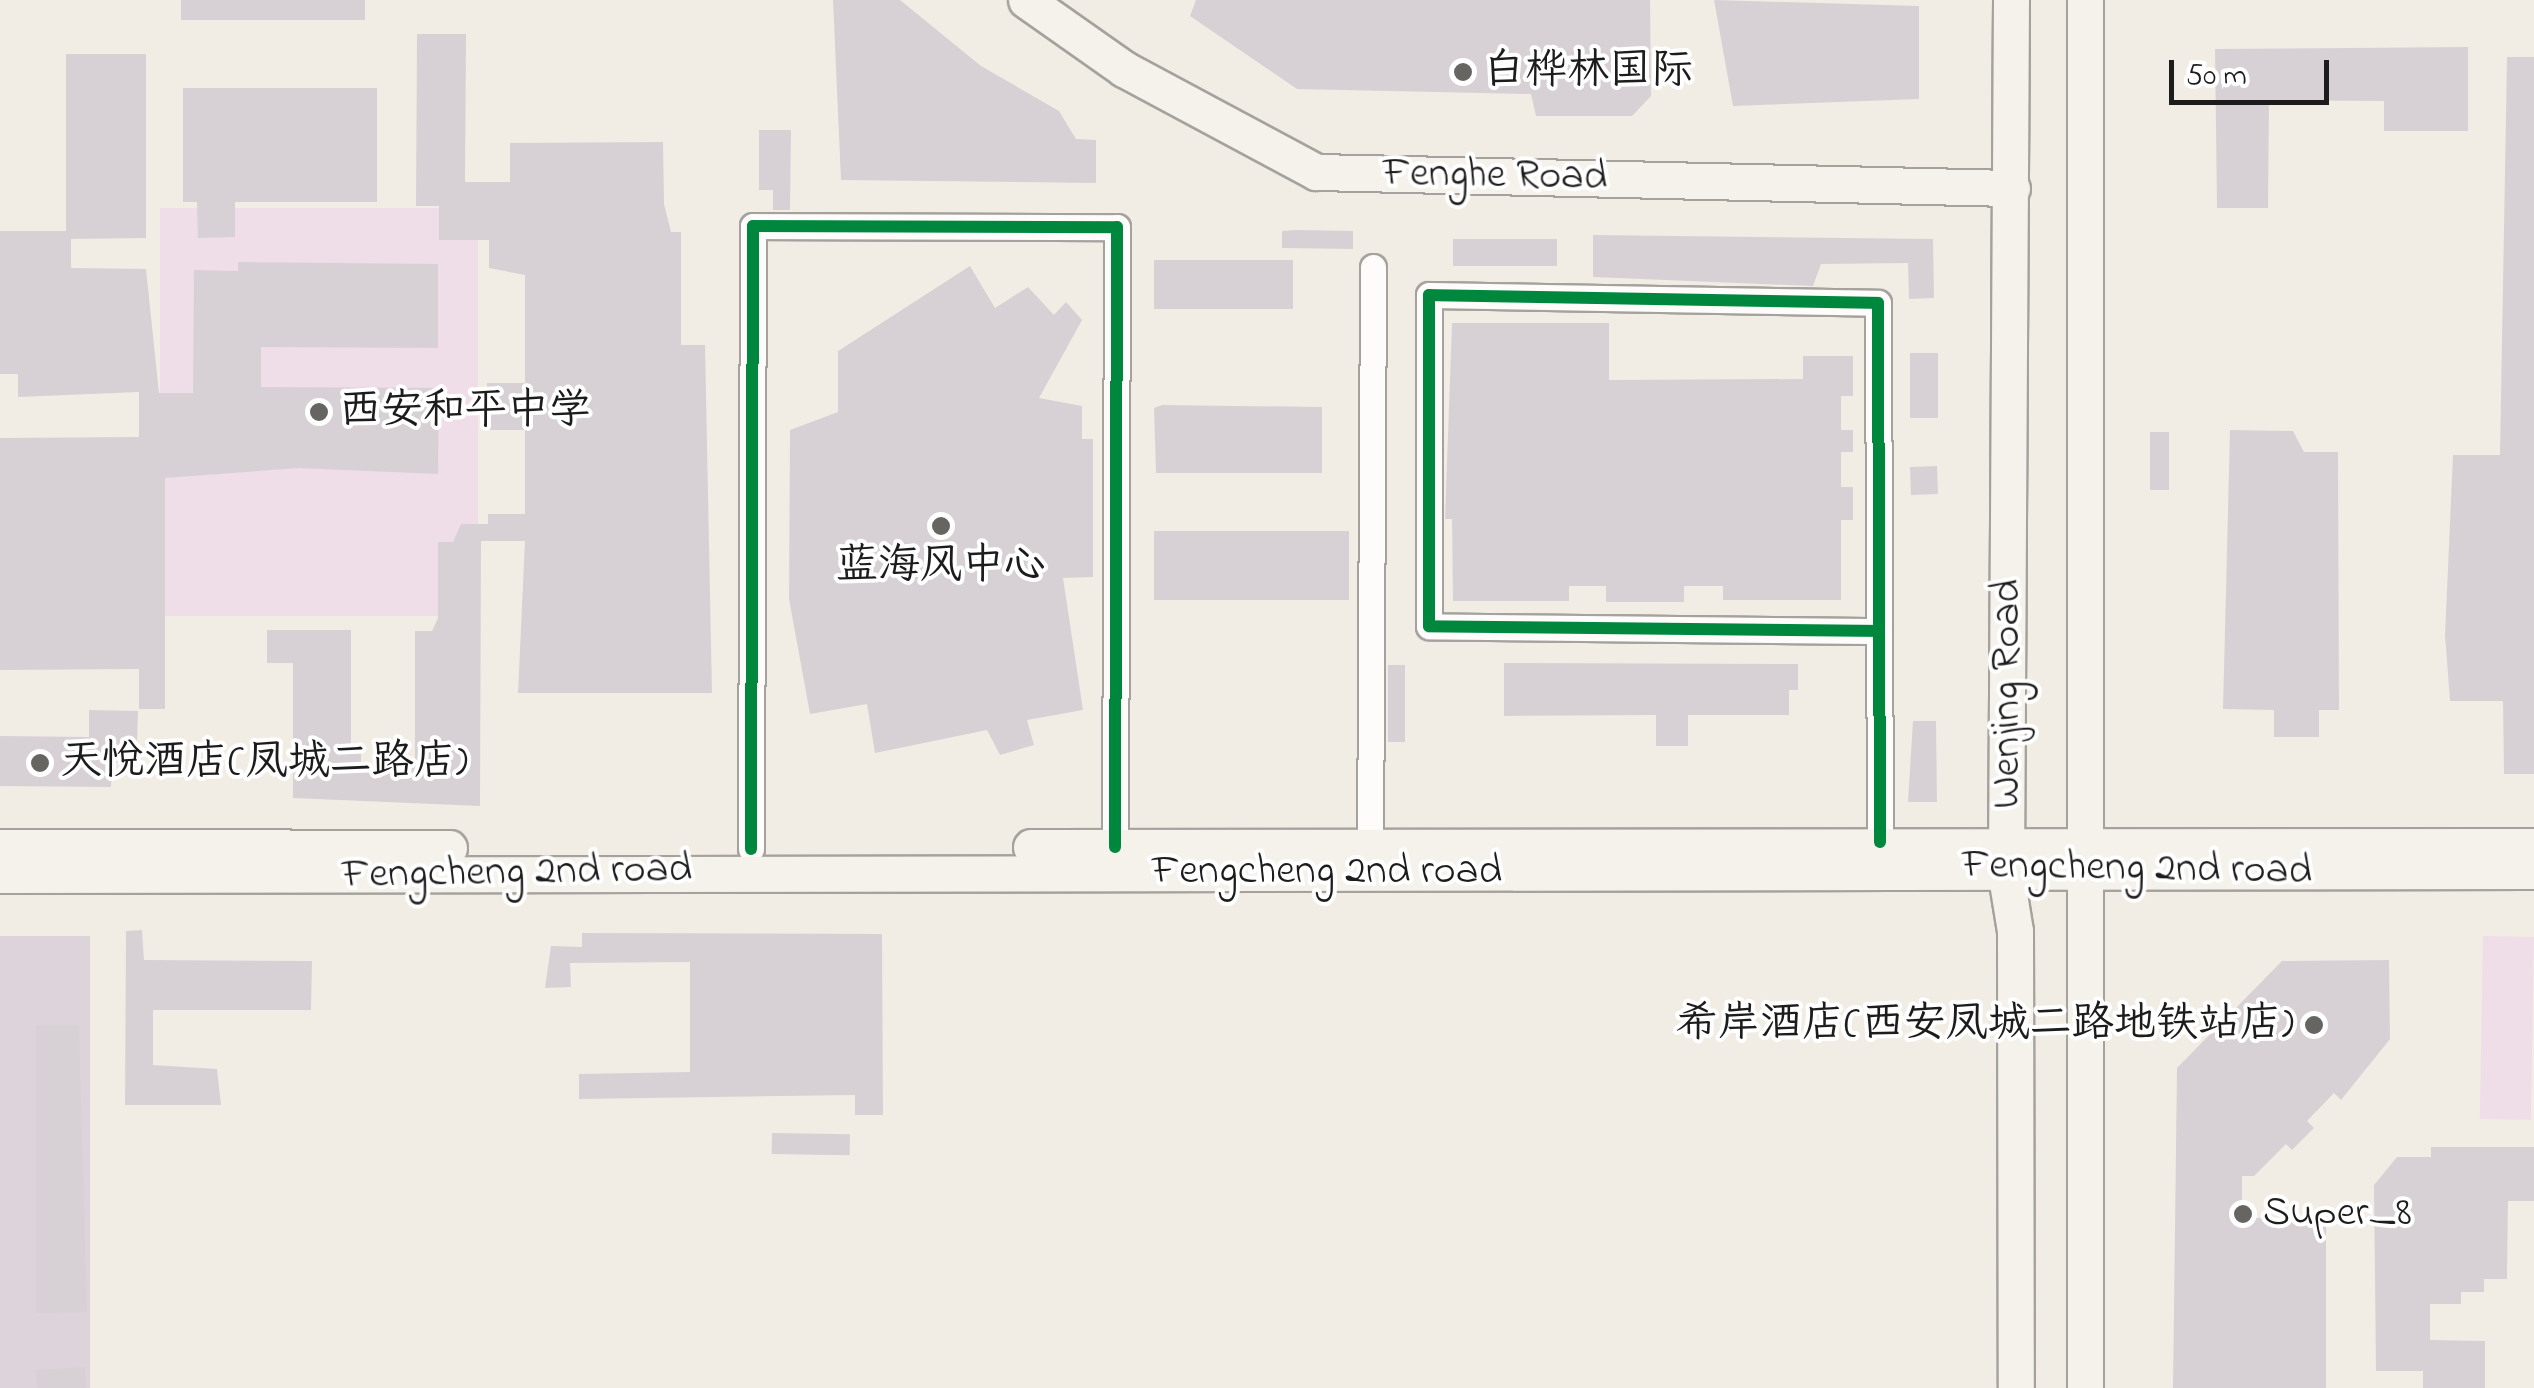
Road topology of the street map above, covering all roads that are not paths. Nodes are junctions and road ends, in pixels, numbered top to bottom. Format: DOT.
graph roads {
  1 [pos="1026,0"];
  2 [pos="2011,0"];
  3 [pos="2085,0"];
  4 [pos="2012,188"];
  5 [pos="1373,267"];
  6 [pos="1879,631"];
  7 [pos="1880,842"];
  8 [pos="2534,846"];
  9 [pos="0,847"];
  10 [pos="1115,847"];
  11 [pos="752,849"];
  12 [pos="2007,858"];
  13 [pos="2082,858"];
  14 [pos="1370,859"];
  15 [pos="2534,871"];
  16 [pos="0,875"];
  17 [pos="2016,1388"];
  18 [pos="2085,1388"];
  1 -- 4 [label="main road, Fenghe Road"];
  2 -- 4 [label="main road, Wenjing Road"];
  3 -- 13 [label="main road, Wenjing Road"];
  4 -- 12 [label="main road, Wenjing Road"];
  5 -- 14 [label="street"];
  6 -- 6 [label="street"];
  6 -- 7 [label="street"];
  7 -- 12 [label="main road, Fengcheng 2nd road"];
  7 -- 14 [label="main road, Fengcheng 2nd road"];
  8 -- 13 [label="main road, Fengcheng 2nd road"];
  9 -- 11 [label="main road, Fengcheng 2nd road"];
  10 -- 11 [label="main road, Fengcheng 2nd road"];
  10 -- 11 [label="street"];
  10 -- 14 [label="main road, Fengcheng 2nd road"];
  12 -- 13 [label="main road, Fengcheng 2nd road"];
  12 -- 14 [label="main road, Fengcheng 2nd road"];
  12 -- 17 [label="main road, Wenjing Road"];
  13 -- 15 [label="main road, Fengcheng 2nd road"];
  13 -- 18 [label="main road, Wenjing Road"];
  14 -- 16 [label="main road, Fengcheng 2nd road"];
}
